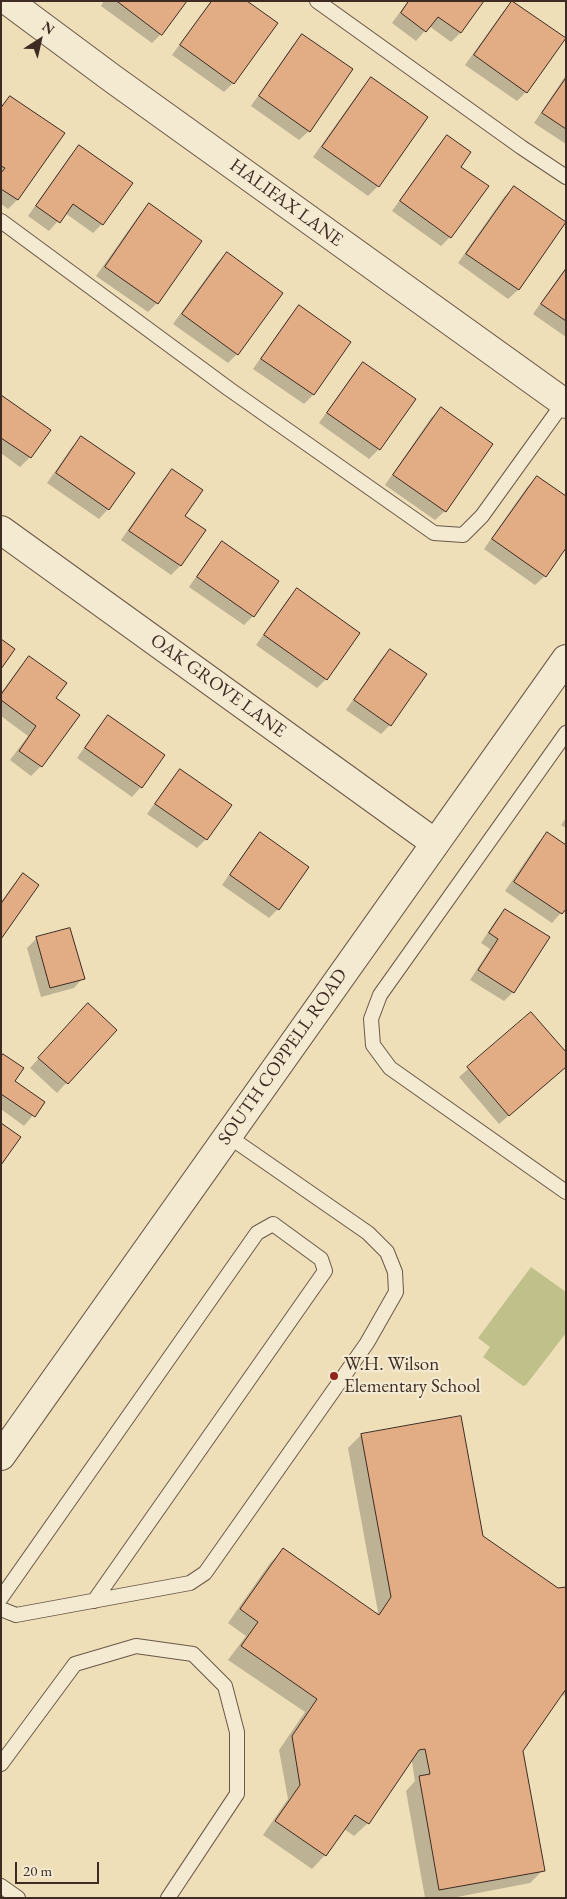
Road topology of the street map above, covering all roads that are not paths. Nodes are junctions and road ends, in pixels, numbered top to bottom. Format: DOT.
graph roads {
  1 [pos="8,1"];
  2 [pos="318,1"];
  3 [pos="566,177"];
  4 [pos="1,221"];
  5 [pos="565,403"];
  6 [pos="1,530"];
  7 [pos="566,659"];
  8 [pos="566,733"];
  9 [pos="435,842"];
  10 [pos="228,1136"];
  11 [pos="566,1192"];
  12 [pos="1,1456"];
  13 [pos="1,1598"];
  14 [pos="94,1601"];
  15 [pos="1,1610"];
  16 [pos="1,1764"];
  17 [pos="1,1886"];
  18 [pos="18,1898"];
  19 [pos="168,1898"];
  1 -- 5 [label="street, HALIFAX LANE"];
  2 -- 3 [label="lane"];
  4 -- 5 [label="lane"];
  6 -- 9 [label="street, OAK GROVE LANE"];
  7 -- 9 [label="street, SOUTH COPPELL ROAD"];
  8 -- 11 [label="lane"];
  9 -- 10 [label="street, SOUTH COPPELL ROAD"];
  10 -- 12 [label="street, SOUTH COPPELL ROAD"];
  10 -- 14 [label="lane"];
  13 -- 14 [label="lane"];
  14 -- 15 [label="lane"];
  16 -- 19 [label="lane"];
  17 -- 18 [label="lane"];
}
